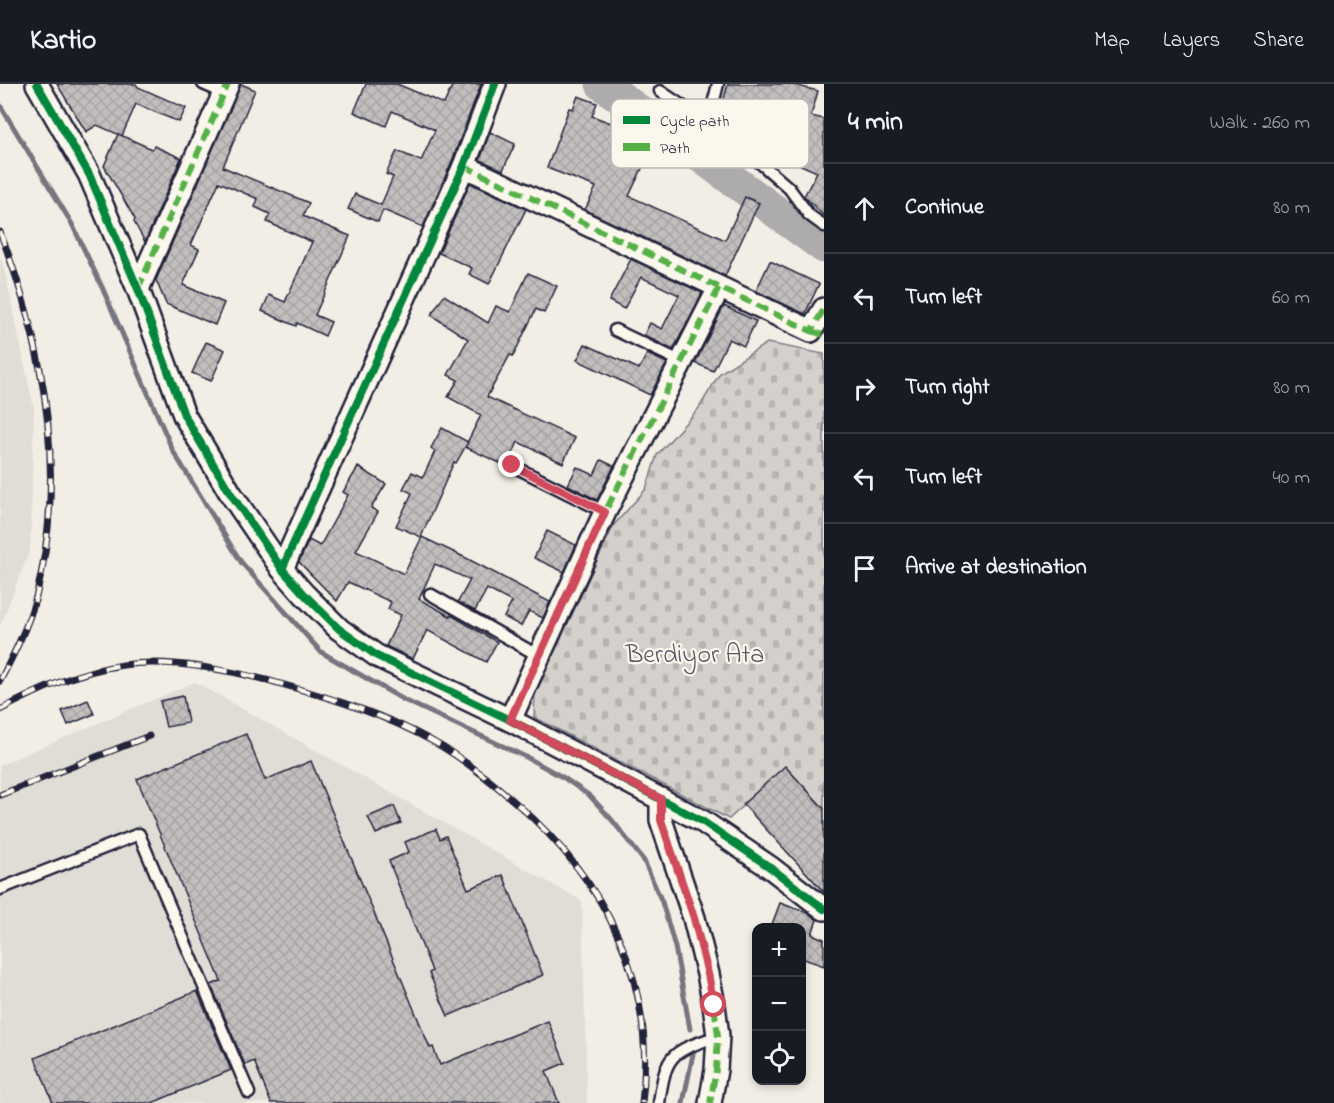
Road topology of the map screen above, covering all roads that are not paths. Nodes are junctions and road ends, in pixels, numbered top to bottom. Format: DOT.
graph roads {
  1 [pos="37,84"];
  2 [pos="203,84"];
  3 [pos="495,84"];
  4 [pos="718,84"];
  5 [pos="226,88"];
  6 [pos="660,91"];
  7 [pos="672,99"];
  8 [pos="714,99"];
  9 [pos="464,166"];
  10 [pos="766,168"];
  11 [pos="824,226"];
  12 [pos="719,288"];
  13 [pos="138,289"];
  14 [pos="824,309"];
  15 [pos="615,330"];
  16 [pos="817,333"];
  17 [pos="682,362"];
  18 [pos="512,465"];
  19 [pos="605,512"];
  20 [pos="282,569"];
  21 [pos="430,594"];
  22 [pos="539,656"];
  23 [pos="510,720"];
  24 [pos="661,799"];
  25 [pos="0,889"];
  26 [pos="824,909"];
  27 [pos="718,1036"];
  28 [pos="249,1093"];
  29 [pos="659,1103"];
  30 [pos="710,1103"];
  1 -- 13 [label="street"];
  2 -- 5 [label="lane"];
  3 -- 9 [label="street"];
  4 -- 8 [label="lane"];
  5 -- 13 [label="street"];
  6 -- 7 [label="lane"];
  9 -- 12 [label="street"];
  9 -- 20 [label="street"];
  10 -- 11 [label="lane"];
  12 -- 16 [label="street"];
  12 -- 17 [label="street"];
  13 -- 20 [label="street"];
  14 -- 16 [label="street"];
  15 -- 17 [label="lane"];
  17 -- 19 [label="street"];
  18 -- 19 [label="lane"];
  19 -- 22 [label="street"];
  20 -- 23 [label="street"];
  21 -- 22 [label="lane"];
  22 -- 23 [label="street"];
  23 -- 24 [label="street"];
  24 -- 26 [label="street"];
  24 -- 27 [label="street"];
  25 -- 28 [label="lane"];
  27 -- 29 [label="lane"];
  27 -- 30 [label="street"];
}
